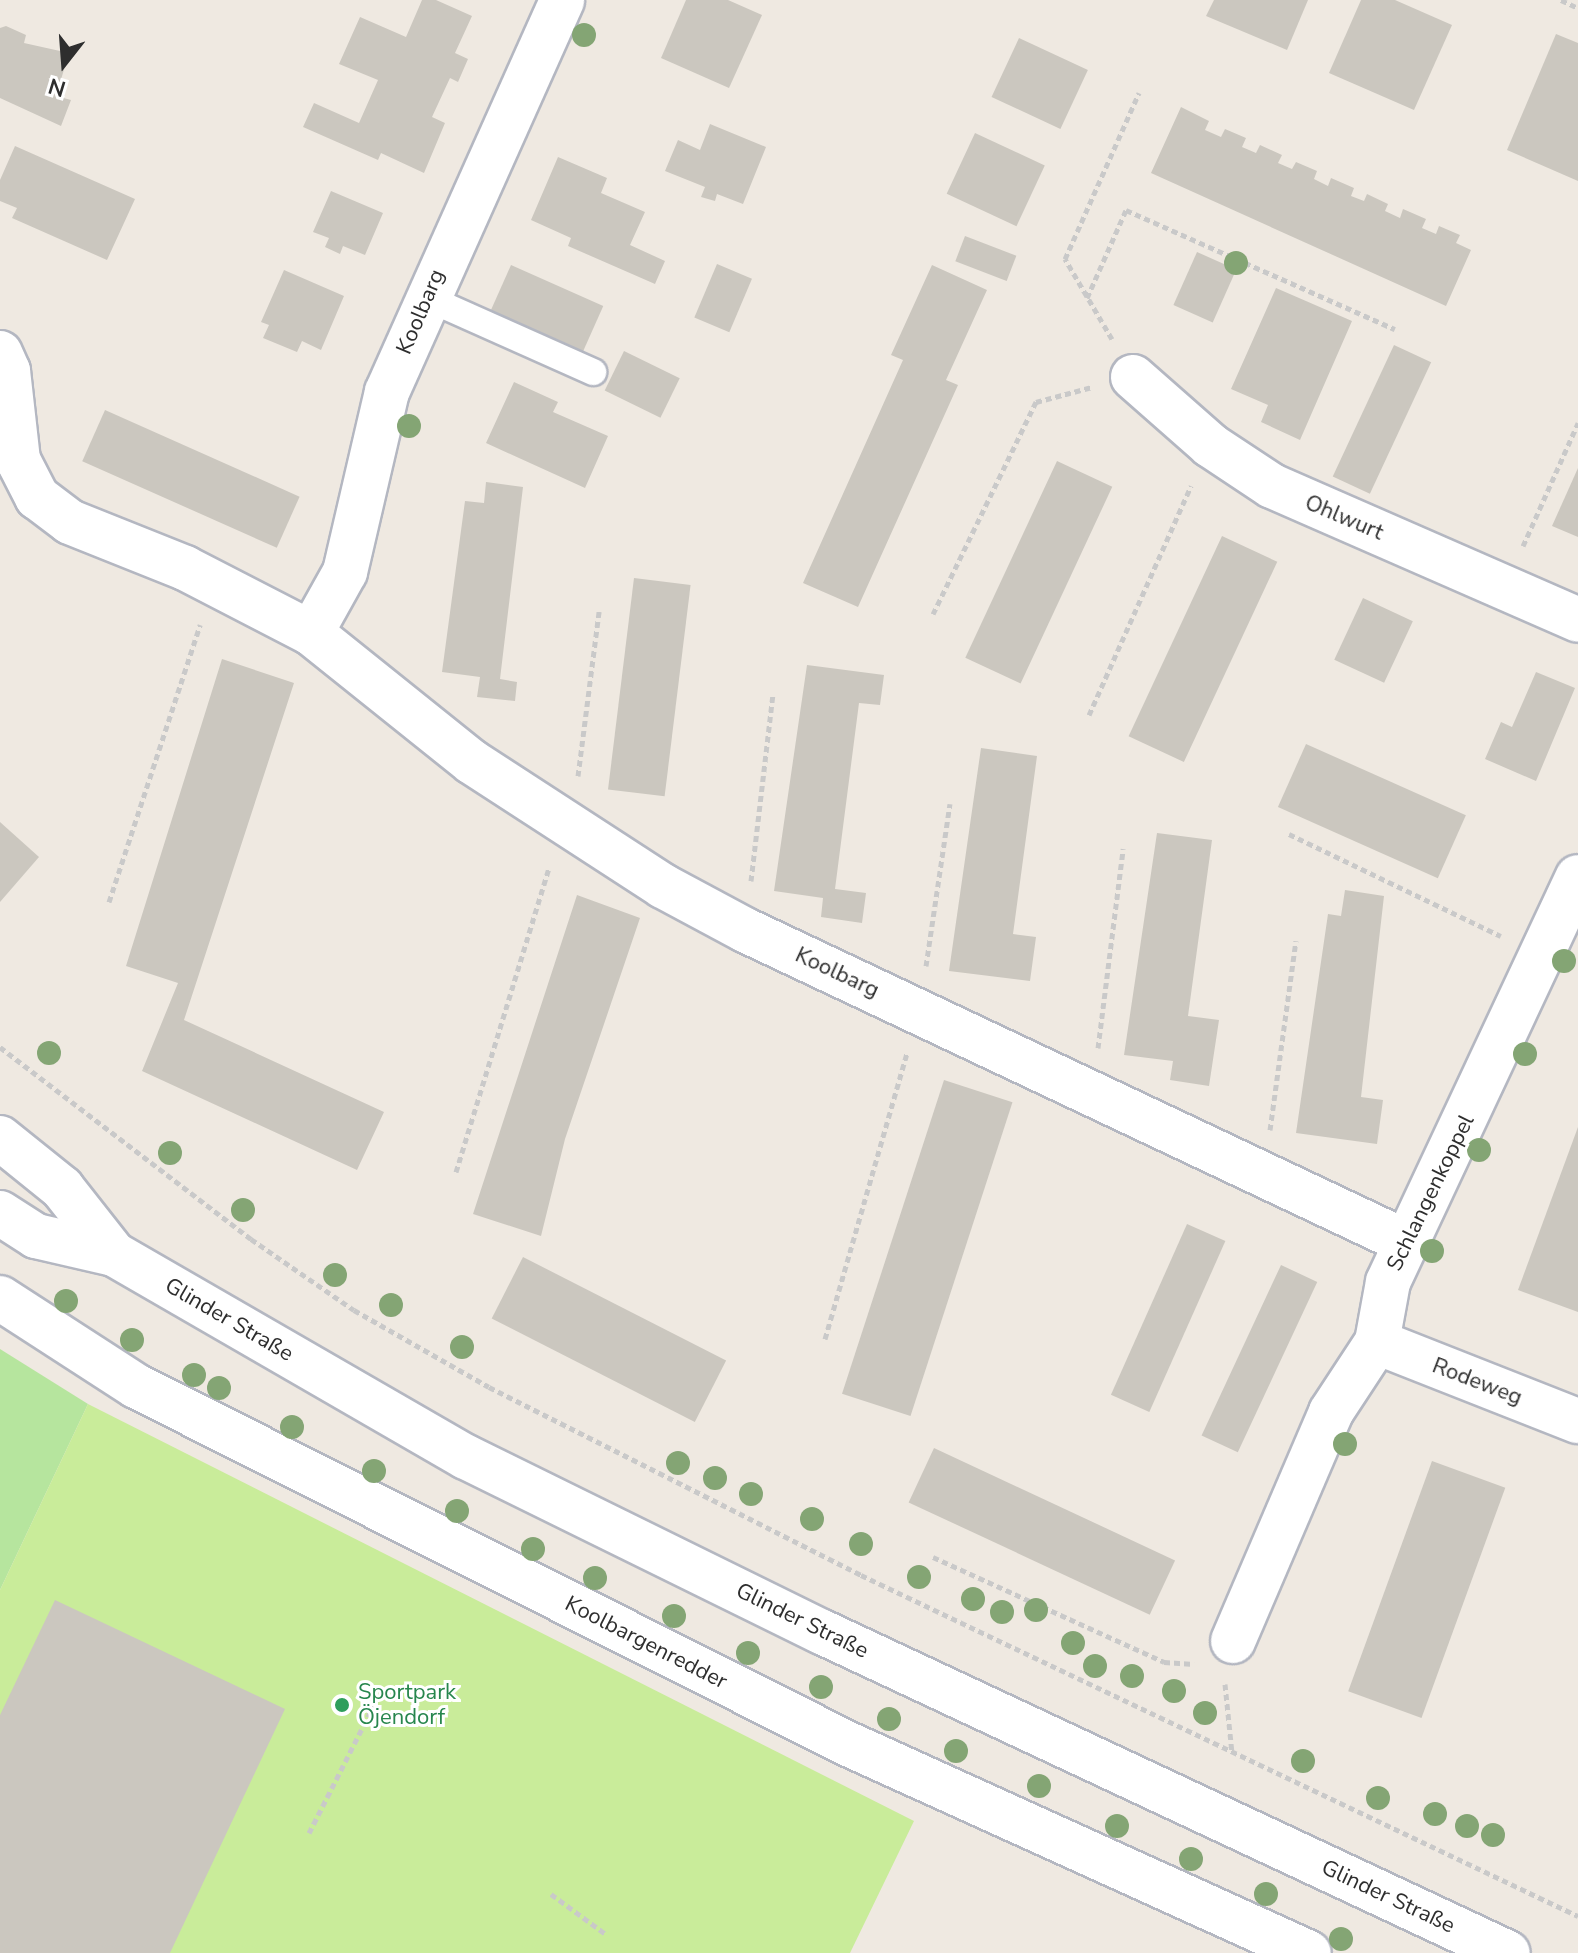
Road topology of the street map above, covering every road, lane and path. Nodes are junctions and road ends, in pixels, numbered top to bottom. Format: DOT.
graph roads {
  1 [pos="562,0"];
  2 [pos="1561,0"];
  3 [pos="1578,8"];
  4 [pos="1139,93"];
  5 [pos="427,298"];
  6 [pos="1087,298"];
  7 [pos="1395,329"];
  8 [pos="0,353"];
  9 [pos="593,372"];
  10 [pos="1133,377"];
  11 [pos="1578,423"];
  12 [pos="1210,445"];
  13 [pos="214,583"];
  14 [pos="1504,587"];
  15 [pos="599,611"];
  16 [pos="933,614"];
  17 [pos="1578,620"];
  18 [pos="311,633"];
  19 [pos="773,694"];
  20 [pos="1089,715"];
  21 [pos="950,804"];
  22 [pos="567,825"];
  23 [pos="1289,834"];
  24 [pos="1123,849"];
  25 [pos="1577,882"];
  26 [pos="109,902"];
  27 [pos="745,930"];
  28 [pos="1296,941"];
  29 [pos="1542,955"];
  30 [pos="919,1011"];
  31 [pos="0,1047"];
  32 [pos="1092,1093"];
  33 [pos="0,1138"];
  34 [pos="1264,1171"];
  35 [pos="456,1172"];
  36 [pos="0,1213"];
  37 [pos="1406,1242"];
  38 [pos="114,1254"];
  39 [pos="0,1298"];
  40 [pos="825,1339"];
  41 [pos="1377,1342"];
  42 [pos="1578,1421"];
  43 [pos="933,1557"];
  44 [pos="1222,1662"];
  45 [pos="380,1693"];
  46 [pos="1232,1753"];
  47 [pos="309,1833"];
  48 [pos="551,1894"];
  49 [pos="1578,1916"];
  50 [pos="607,1935"];
  51 [pos="1309,1953"];
  52 [pos="1508,1953"];
  1 -- 5 [label="street, Koolbarg"];
  2 -- 3 [label="path"];
  4 -- 6 [label="path"];
  5 -- 9 [label="lane"];
  5 -- 18 [label="street, Koolbarg"];
  6 -- 7 [label="path"];
  6 -- 10 [label="path"];
  8 -- 13 [label="street, Koolbarg"];
  10 -- 12 [label="street, Ohlwurt"];
  10 -- 16 [label="path"];
  11 -- 14 [label="path"];
  12 -- 14 [label="street, Ohlwurt"];
  12 -- 20 [label="path"];
  13 -- 18 [label="street, Koolbarg"];
  13 -- 26 [label="path"];
  14 -- 17 [label="street, Ohlwurt"];
  15 -- 22 [label="path"];
  18 -- 22 [label="street, Koolbarg"];
  19 -- 27 [label="path"];
  21 -- 30 [label="path"];
  22 -- 27 [label="street, Koolbarg"];
  22 -- 35 [label="path"];
  23 -- 29 [label="path"];
  24 -- 32 [label="path"];
  25 -- 29 [label="street, Schlangenkoppel"];
  27 -- 30 [label="street, Koolbarg"];
  28 -- 34 [label="path"];
  29 -- 37 [label="street, Schlangenkoppel"];
  30 -- 32 [label="street, Koolbarg"];
  30 -- 40 [label="path"];
  31 -- 46 [label="path"];
  32 -- 34 [label="street, Koolbarg"];
  33 -- 38 [label="street, Glinder Straße"];
  34 -- 37 [label="street, Koolbarg"];
  36 -- 38 [label="street, Glinder Straße"];
  37 -- 41 [label="street, Schlangenkoppel"];
  38 -- 52 [label="street, Glinder Straße"];
  39 -- 51 [label="street, Koolbargenredder"];
  41 -- 42 [label="street, Rodeweg"];
  41 -- 44 [label="street, Schlangenkoppel"];
  43 -- 44 [label="path"];
  44 -- 46 [label="path"];
  45 -- 47 [label="path"];
  46 -- 49 [label="path"];
  48 -- 50 [label="path"];
}
